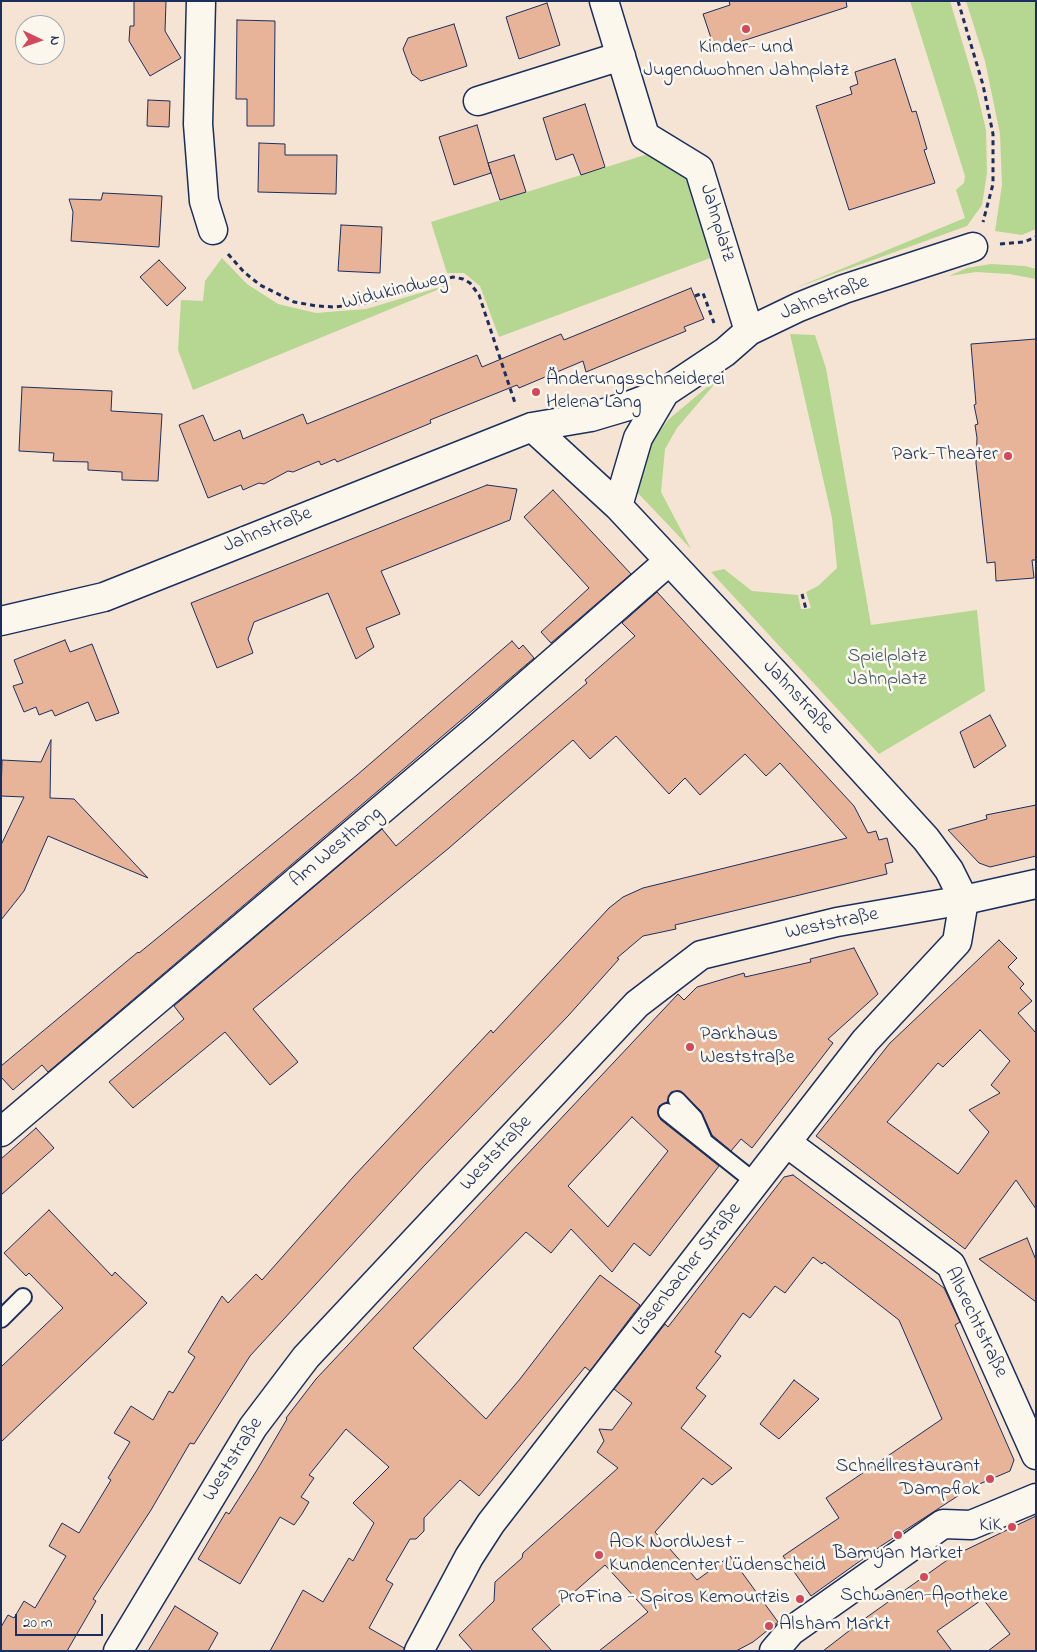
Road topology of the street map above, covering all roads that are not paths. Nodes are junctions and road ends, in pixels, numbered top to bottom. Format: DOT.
graph roads {
  1 [pos="201,1"];
  2 [pos="604,1"];
  3 [pos="620,56"];
  4 [pos="478,101"];
  5 [pos="213,230"];
  6 [pos="973,247"];
  7 [pos="749,331"];
  8 [pos="665,392"];
  9 [pos="528,428"];
  10 [pos="618,506"];
  11 [pos="669,561"];
  12 [pos="1,621"];
  13 [pos="1036,884"];
  14 [pos="964,900"];
  15 [pos="672,1106"];
  16 [pos="1,1132"];
  17 [pos="787,1143"];
  18 [pos="756,1183"];
  19 [pos="23,1298"];
  20 [pos="1,1319"];
  21 [pos="1036,1455"];
  22 [pos="1036,1498"];
  23 [pos="118,1651"];
  24 [pos="420,1651"];
  25 [pos="774,1651"];
  1 -- 5 [label="street"];
  2 -- 3 [label="street, Jahnplatz"];
  3 -- 4 [label="street"];
  3 -- 7 [label="street, Jahnplatz"];
  6 -- 7 [label="street, Jahnstraße"];
  7 -- 8 [label="street, Jahnstraße"];
  8 -- 9 [label="street, Jahnstraße"];
  8 -- 10 [label="street, Jahnstraße"];
  9 -- 10 [label="street, Jahnstraße"];
  9 -- 12 [label="street, Jahnstraße"];
  10 -- 11 [label="street, Jahnstraße"];
  11 -- 14 [label="street, Jahnstraße"];
  11 -- 16 [label="street, Am Westhang"];
  13 -- 14 [label="street, Weststraße"];
  14 -- 17 [label="street, Lösenbacher Straße"];
  14 -- 23 [label="street, Weststraße"];
  15 -- 18 [label="lane"];
  17 -- 18 [label="street, Lösenbacher Straße"];
  17 -- 21 [label="street, Albrechtstraße"];
  18 -- 24 [label="street, Lösenbacher Straße"];
  19 -- 20 [label="lane"];
  22 -- 25 [label="street"];
}
